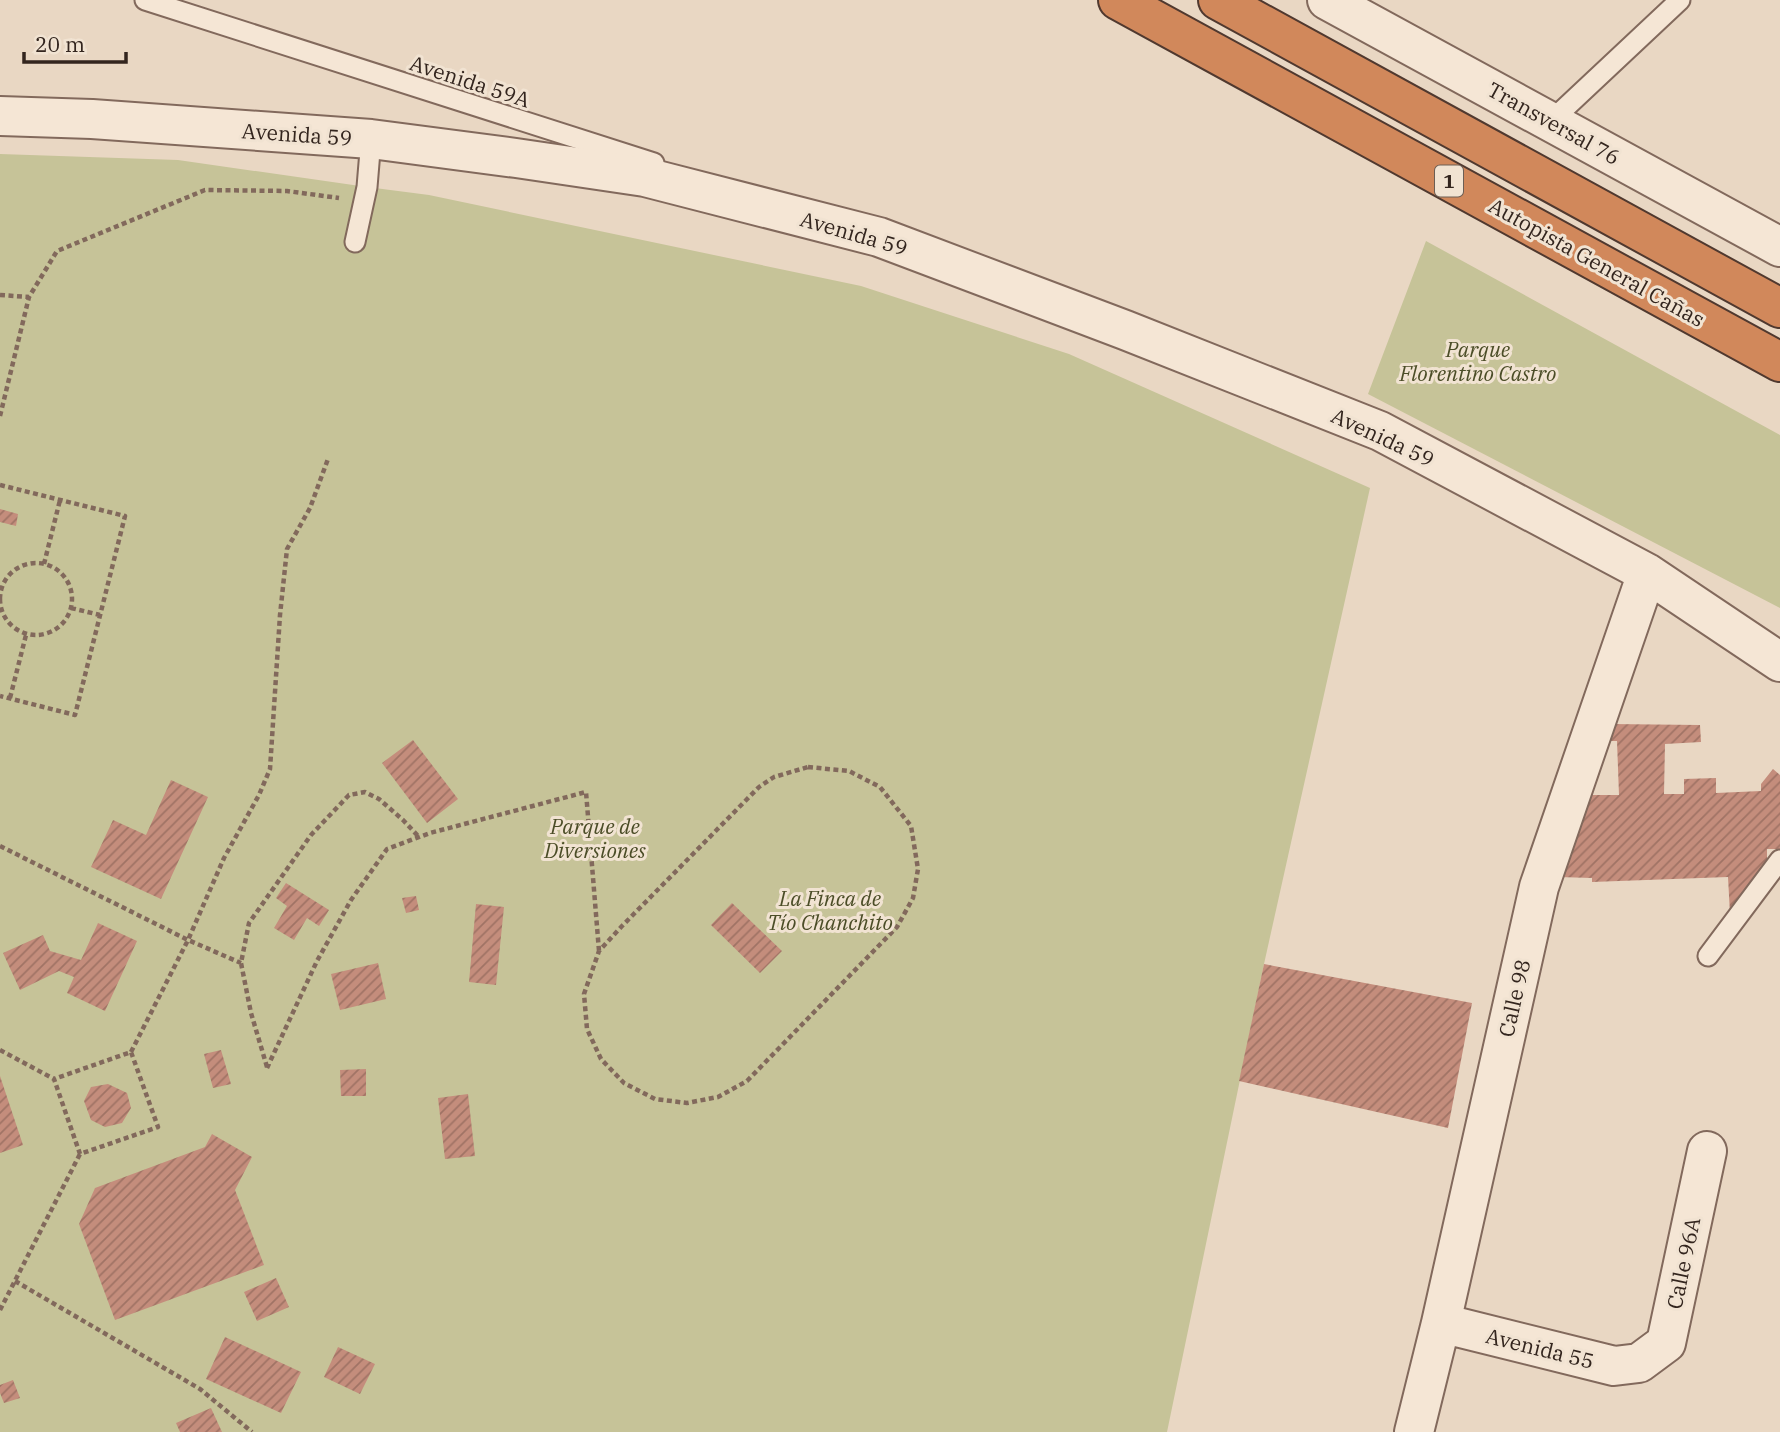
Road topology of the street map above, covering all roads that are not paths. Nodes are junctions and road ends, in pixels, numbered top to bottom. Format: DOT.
graph roads {
  1 [pos="145,0"];
  2 [pos="1118,0"];
  3 [pos="1218,0"];
  4 [pos="1327,0"];
  5 [pos="1680,0"];
  6 [pos="0,116"];
  7 [pos="1550,122"];
  8 [pos="371,139"];
  9 [pos="779,212"];
  10 [pos="355,243"];
  11 [pos="1780,247"];
  12 [pos="1780,308"];
  13 [pos="1780,362"];
  14 [pos="1647,573"];
  15 [pos="1780,662"];
  16 [pos="1780,860"];
  17 [pos="1708,956"];
  18 [pos="1707,1151"];
  19 [pos="1441,1323"];
  20 [pos="1639,1363"];
  21 [pos="1414,1432"];
  1 -- 9 [label="lane, Avenida 59A"];
  2 -- 13 [label="highway, Autopista General Cañas / 1"];
  3 -- 12 [label="highway, 1"];
  4 -- 7 [label="street, Transversal 76"];
  5 -- 7 [label="lane"];
  6 -- 8 [label="street, Avenida 59"];
  7 -- 11 [label="street, Transversal 76"];
  8 -- 9 [label="street, Avenida 59"];
  8 -- 10 [label="lane"];
  9 -- 14 [label="street, Avenida 59"];
  14 -- 15 [label="street, Avenida 59"];
  14 -- 19 [label="street, Calle 98"];
  16 -- 17 [label="lane"];
  18 -- 20 [label="street, Calle 96A"];
  19 -- 20 [label="street, Avenida 55"];
  19 -- 21 [label="street, Calle 98"];
}
